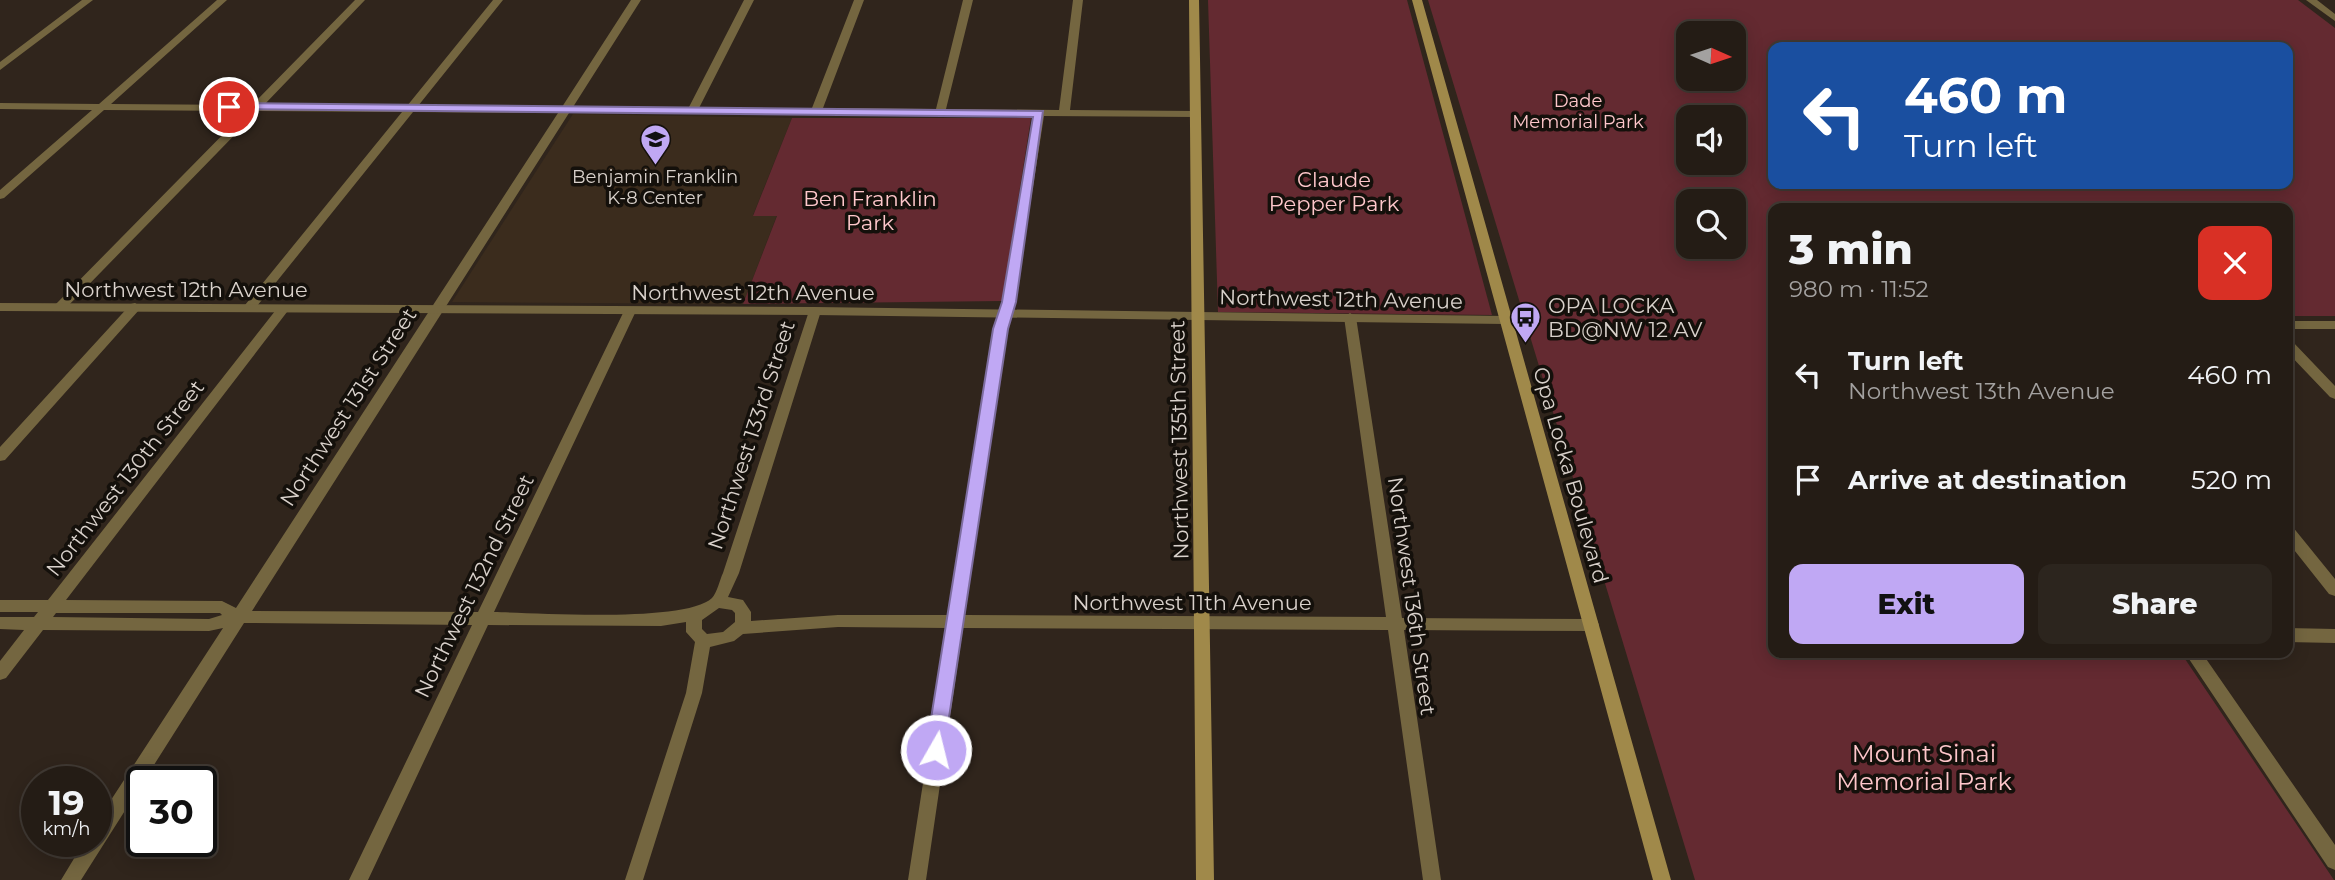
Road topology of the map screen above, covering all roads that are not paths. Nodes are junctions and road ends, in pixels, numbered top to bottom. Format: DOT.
graph roads {
  1 [pos="77,0"];
  2 [pos="88,0"];
  3 [pos="222,0"];
  4 [pos="360,0"];
  5 [pos="498,0"];
  6 [pos="636,0"];
  7 [pos="749,0"];
  8 [pos="859,0"];
  9 [pos="968,0"];
  10 [pos="1078,0"];
  11 [pos="1194,0"];
  12 [pos="1417,0"];
  13 [pos="2311,0"];
  14 [pos="2335,18"];
  15 [pos="0,59"];
  16 [pos="0,67"];
  17 [pos="0,106"];
  18 [pos="102,107"];
  19 [pos="256,107"];
  20 [pos="410,108"];
  21 [pos="565,110"];
  22 [pos="692,110"];
  23 [pos="816,112"];
  24 [pos="940,113"];
  25 [pos="1039,113"];
  26 [pos="1064,113"];
  27 [pos="1195,114"];
  28 [pos="0,196"];
  29 [pos="0,307"];
  30 [pos="60,307"];
  31 [pos="135,307"];
  32 [pos="249,308"];
  33 [pos="283,309"];
  34 [pos="438,310"];
  35 [pos="630,311"];
  36 [pos="815,311"];
  37 [pos="1005,313"];
  38 [pos="1198,316"];
  39 [pos="1350,317"];
  40 [pos="1505,320"];
  41 [pos="2293,325"];
  42 [pos="2335,325"];
  43 [pos="2293,350"];
  44 [pos="2335,394"];
  45 [pos="0,456"];
  46 [pos="2293,538"];
  47 [pos="2335,590"];
  48 [pos="724,602"];
  49 [pos="0,606"];
  50 [pos="52,607"];
  51 [pos="239,617"];
  52 [pos="482,618"];
  53 [pos="742,621"];
  54 [pos="955,621"];
  55 [pos="0,624"];
  56 [pos="39,624"];
  57 [pos="1202,624"];
  58 [pos="1395,625"];
  59 [pos="1591,625"];
  60 [pos="702,631"];
  61 [pos="2293,635"];
  62 [pos="2335,636"];
  63 [pos="2196,658"];
  64 [pos="0,673"];
  65 [pos="112,814"];
  66 [pos="84,857"];
  67 [pos="2335,862"];
  68 [pos="70,880"];
  69 [pos="358,880"];
  70 [pos="634,880"];
  71 [pos="917,880"];
  72 [pos="1205,880"];
  73 [pos="1432,880"];
  74 [pos="1662,880"];
  1 -- 15 [label="street"];
  2 -- 16 [label="street"];
  3 -- 18 [label="street"];
  4 -- 19 [label="street"];
  5 -- 20 [label="street"];
  6 -- 21 [label="street, Northwest 131st Street"];
  7 -- 22 [label="street"];
  8 -- 23 [label="street"];
  9 -- 24 [label="street"];
  10 -- 26 [label="street"];
  11 -- 27 [label="main road, Northwest 135th Street"];
  12 -- 40 [label="main road, Opa Locka Boulevard"];
  13 -- 14 [label="street"];
  17 -- 18 [label="street"];
  18 -- 19 [label="street"];
  18 -- 28 [label="street"];
  19 -- 20 [label="street"];
  19 -- 30 [label="street"];
  20 -- 21 [label="street"];
  20 -- 32 [label="street"];
  21 -- 22 [label="street"];
  21 -- 34 [label="street, Northwest 131st Street"];
  22 -- 23 [label="street"];
  23 -- 24 [label="street"];
  24 -- 25 [label="street"];
  25 -- 26 [label="street"];
  25 -- 37 [label="street"];
  26 -- 27 [label="street"];
  27 -- 38 [label="main road, Northwest 135th Street"];
  29 -- 30 [label="street, Northwest 12th Avenue"];
  30 -- 31 [label="street, Northwest 12th Avenue"];
  31 -- 32 [label="street, Northwest 12th Avenue"];
  31 -- 45 [label="street"];
  32 -- 33 [label="street, Northwest 12th Avenue"];
  33 -- 34 [label="street, Northwest 12th Avenue"];
  33 -- 50 [label="street, Northwest 130th Street"];
  34 -- 35 [label="street, Northwest 12th Avenue"];
  34 -- 51 [label="street, Northwest 131st Street"];
  35 -- 36 [label="street, Northwest 12th Avenue"];
  35 -- 52 [label="street, Northwest 132nd Street"];
  36 -- 37 [label="street, Northwest 12th Avenue"];
  36 -- 48 [label="street, Northwest 133rd Street"];
  37 -- 38 [label="street, Northwest 12th Avenue"];
  37 -- 54 [label="street"];
  38 -- 39 [label="street, Northwest 12th Avenue"];
  38 -- 57 [label="main road, Northwest 135th Street"];
  39 -- 40 [label="street, Northwest 12th Avenue"];
  39 -- 58 [label="street, Northwest 136th Street"];
  40 -- 59 [label="main road, Opa Locka Boulevard"];
  41 -- 42 [label="street"];
  43 -- 44 [label="street"];
  46 -- 47 [label="street"];
  48 -- 53 [label="street"];
  48 -- 60 [label="street"];
  49 -- 50 [label="street"];
  50 -- 51 [label="street"];
  50 -- 56 [label="street, Northwest 130th Street"];
  51 -- 52 [label="street"];
  51 -- 56 [label="street"];
  51 -- 65 [label="street, Northwest 131st Street"];
  52 -- 60 [label="street"];
  52 -- 69 [label="street, Northwest 132nd Street"];
  53 -- 54 [label="street, Northwest 11th Avenue"];
  53 -- 60 [label="street"];
  54 -- 57 [label="street, Northwest 11th Avenue"];
  54 -- 71 [label="street"];
  55 -- 56 [label="street"];
  56 -- 64 [label="street, Northwest 130th Street"];
  57 -- 58 [label="street, Northwest 11th Avenue"];
  57 -- 72 [label="main road, Northwest 135th Street"];
  58 -- 59 [label="street, Northwest 11th Avenue"];
  58 -- 73 [label="street, Northwest 136th Street"];
  59 -- 74 [label="main road, Opa Locka Boulevard"];
  60 -- 70 [label="street"];
  61 -- 62 [label="street"];
  63 -- 67 [label="street"];
  66 -- 68 [label="street, Northwest 131st Street"];
}
